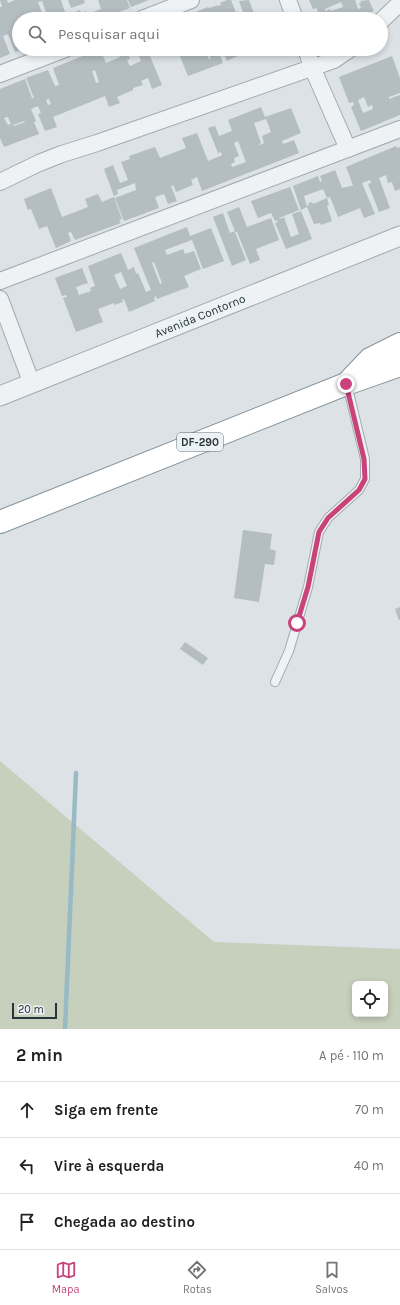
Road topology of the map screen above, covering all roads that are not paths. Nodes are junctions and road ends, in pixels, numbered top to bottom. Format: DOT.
graph roads {
  1 [pos="192,0"];
  2 [pos="288,0"];
  3 [pos="398,5"];
  4 [pos="160,12"];
  5 [pos="292,12"];
  6 [pos="388,14"];
  7 [pos="47,56"];
  8 [pos="308,56"];
  9 [pos="340,56"];
  10 [pos="312,67"];
  11 [pos="0,74"];
  12 [pos="400,129"];
  13 [pos="348,148"];
  14 [pos="0,182"];
  15 [pos="400,236"];
  16 [pos="0,281"];
  17 [pos="0,299"];
  18 [pos="400,344"];
  19 [pos="400,365"];
  20 [pos="32,384"];
  21 [pos="346,384"];
  22 [pos="0,396"];
  23 [pos="0,522"];
  24 [pos="275,682"];
  1 -- 4 [label="street"];
  2 -- 5 [label="street"];
  3 -- 6 [label="street"];
  7 -- 11 [label="street"];
  8 -- 10 [label="street"];
  9 -- 10 [label="street"];
  10 -- 13 [label="street"];
  10 -- 14 [label="street"];
  12 -- 13 [label="street"];
  13 -- 16 [label="street"];
  15 -- 20 [label="street, Avenida Contorno"];
  17 -- 20 [label="street"];
  18 -- 21 [label="highway"];
  19 -- 21 [label="highway, DF-290"];
  20 -- 22 [label="street, Avenida Contorno"];
  21 -- 23 [label="highway, DF-290"];
  21 -- 24 [label="lane"];
}
